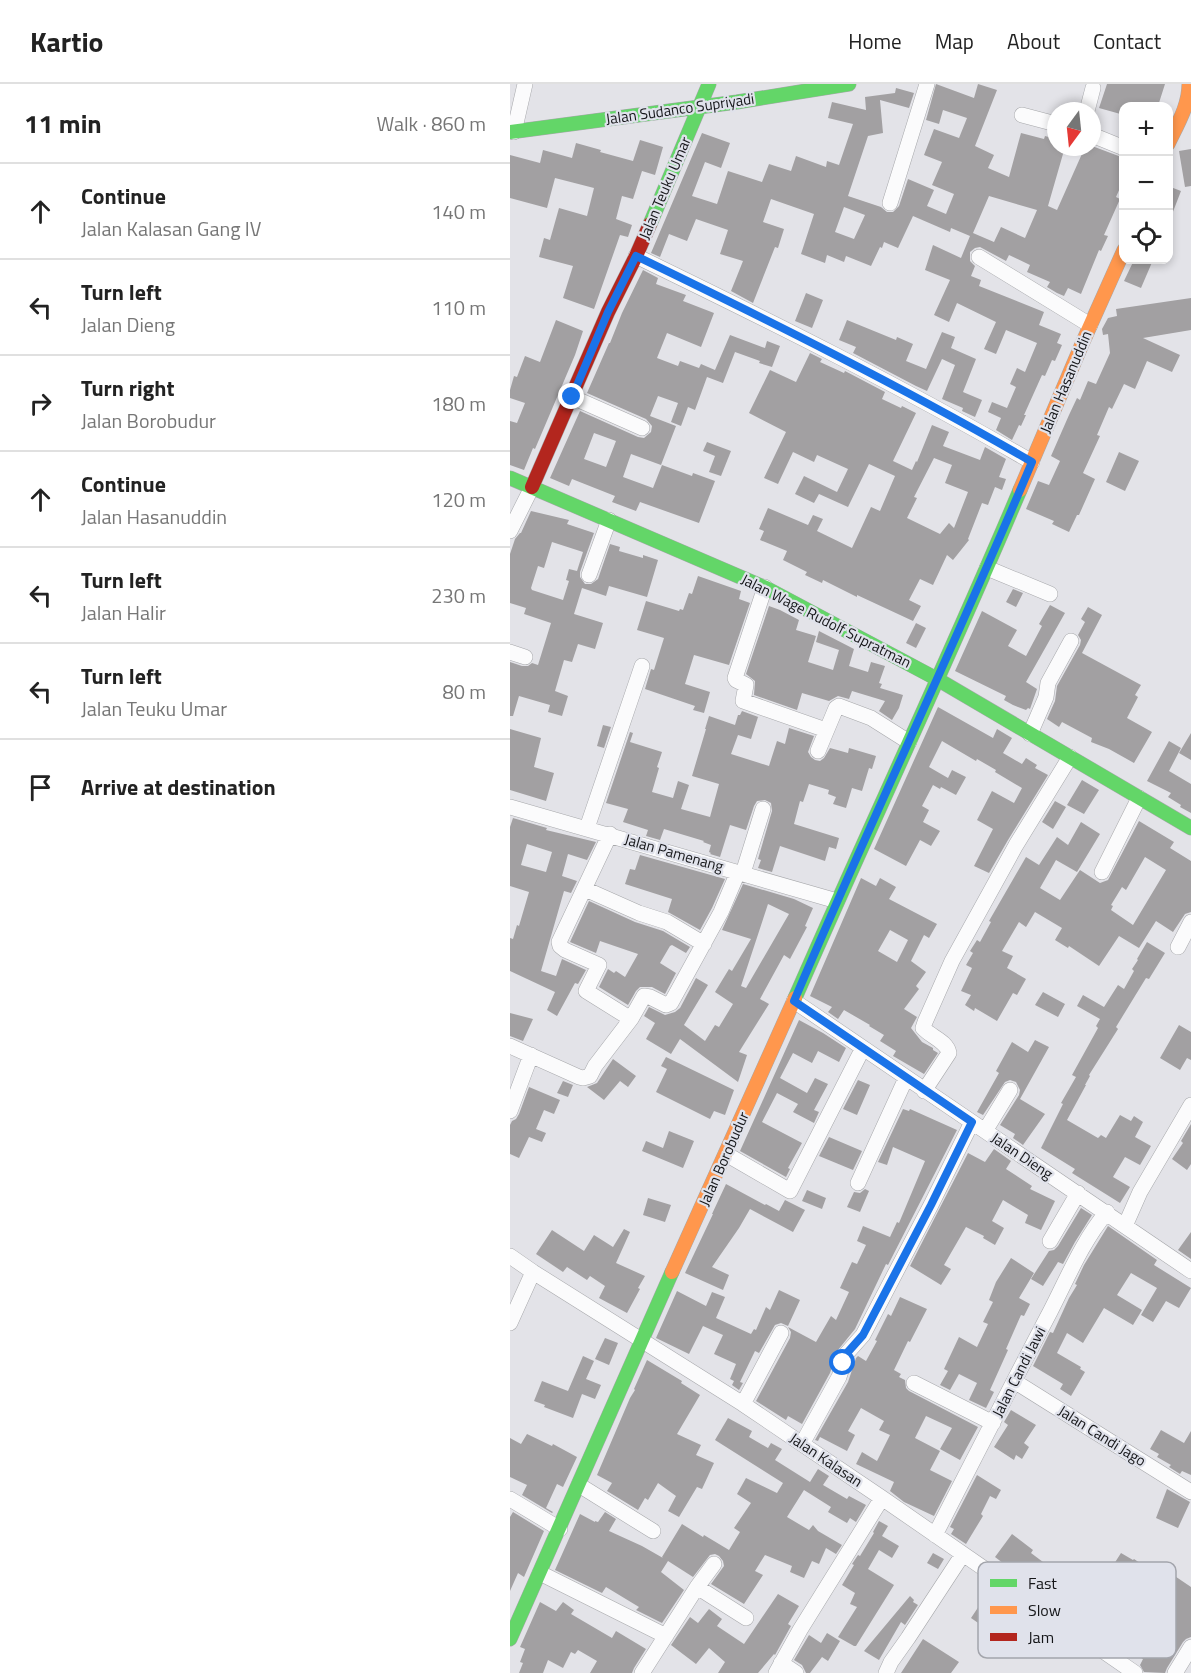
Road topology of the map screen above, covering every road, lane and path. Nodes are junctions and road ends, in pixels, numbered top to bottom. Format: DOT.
graph roads {
  1 [pos="525,84"];
  2 [pos="709,84"];
  3 [pos="849,84"];
  4 [pos="927,84"];
  5 [pos="1190,86"];
  6 [pos="1093,88"];
  7 [pos="1089,102"];
  8 [pos="700,106"];
  9 [pos="1022,115"];
  10 [pos="1047,122"];
  11 [pos="512,132"];
  12 [pos="1173,133"];
  13 [pos="1101,139"];
  14 [pos="1119,146"];
  15 [pos="890,203"];
  16 [pos="636,256"];
  17 [pos="979,257"];
  18 [pos="1119,261"];
  19 [pos="1090,325"];
  20 [pos="572,397"];
  21 [pos="642,428"];
  22 [pos="1032,462"];
  23 [pos="510,478"];
  24 [pos="532,487"];
  25 [pos="609,520"];
  26 [pos="510,531"];
  27 [pos="987,568"];
  28 [pos="589,575"];
  29 [pos="765,587"];
  30 [pos="1050,594"];
  31 [pos="1071,641"];
  32 [pos="510,652"];
  33 [pos="525,657"];
  34 [pos="642,666"];
  35 [pos="937,679"];
  36 [pos="826,730"];
  37 [pos="1030,734"];
  38 [pos="909,742"];
  39 [pos="818,751"];
  40 [pos="1070,757"];
  41 [pos="1139,798"];
  42 [pos="510,807"];
  43 [pos="764,809"];
  44 [pos="587,828"];
  45 [pos="1191,828"];
  46 [pos="610,834"];
  47 [pos="740,872"];
  48 [pos="1102,872"];
  49 [pos="585,890"];
  50 [pos="837,901"];
  51 [pos="1191,922"];
  52 [pos="704,944"];
  53 [pos="1178,947"];
  54 [pos="794,1001"];
  55 [pos="631,1018"];
  56 [pos="510,1046"];
  57 [pos="863,1048"];
  58 [pos="531,1055"];
  59 [pos="906,1078"];
  60 [pos="1010,1090"];
  61 [pos="924,1091"];
  62 [pos="1191,1105"];
  63 [pos="510,1111"];
  64 [pos="972,1122"];
  65 [pos="985,1131"];
  66 [pos="726,1154"];
  67 [pos="858,1183"];
  68 [pos="1078,1193"];
  69 [pos="1107,1212"];
  70 [pos="1125,1226"];
  71 [pos="1050,1241"];
  72 [pos="510,1256"];
  73 [pos="1191,1271"];
  74 [pos="533,1272"];
  75 [pos="510,1323"];
  76 [pos="781,1333"];
  77 [pos="641,1341"];
  78 [pos="1014,1381"];
  79 [pos="914,1383"];
  80 [pos="743,1404"];
  81 [pos="993,1423"];
  82 [pos="802,1444"];
  83 [pos="579,1485"];
  84 [pos="1191,1492"];
  85 [pos="882,1498"];
  86 [pos="510,1499"];
  87 [pos="560,1529"];
  88 [pos="653,1531"];
  89 [pos="935,1535"];
  90 [pos="963,1554"];
  91 [pos="714,1564"];
  92 [pos="978,1564"];
  93 [pos="540,1574"];
  94 [pos="697,1587"];
  95 [pos="515,1615"];
  96 [pos="746,1618"];
  97 [pos="666,1636"];
  98 [pos="510,1639"];
  99 [pos="1191,1647"];
  100 [pos="1114,1658"];
  101 [pos="779,1668"];
  102 [pos="643,1673"];
  103 [pos="796,1673"];
  104 [pos="886,1673"];
  105 [pos="1136,1673"];
  106 [pos="1175,1673"];
  1 -- 11 [label="street"];
  2 -- 8 [label="street, Jalan Teuku Umar"];
  3 -- 8 [label="street, Jalan Sudanco Supriyadi"];
  4 -- 15 [label="street"];
  5 -- 12 [label="street"];
  6 -- 7 [label="street"];
  8 -- 11 [label="street, Jalan Sudanco Supriyadi"];
  8 -- 16 [label="street, Jalan Teuku Umar"];
  9 -- 10 [label="street"];
  13 -- 14 [label="street"];
  16 -- 20 [label="street, Jalan Teuku Umar"];
  16 -- 22 [label="street"];
  17 -- 19 [label="street"];
  18 -- 19 [label="street, Jalan Hasanuddin"];
  19 -- 22 [label="street, Jalan Hasanuddin"];
  20 -- 21 [label="street"];
  20 -- 24 [label="street, Jalan Teuku Umar"];
  22 -- 27 [label="street, Jalan Hasanuddin"];
  23 -- 24 [label="street, Jalan Wage Rudolf Supratman"];
  24 -- 25 [label="street, Jalan Wage Rudolf Supratman"];
  24 -- 26 [label="street, Jalan Teuku Umar"];
  25 -- 28 [label="street"];
  25 -- 29 [label="street, Jalan Wage Rudolf Supratman"];
  27 -- 30 [label="street"];
  27 -- 35 [label="street, Jalan Hasanuddin"];
  29 -- 35 [label="street, Jalan Wage Rudolf Supratman"];
  29 -- 36 [label="street"];
  31 -- 37 [label="street"];
  32 -- 33 [label="street"];
  34 -- 44 [label="street"];
  35 -- 37 [label="street, Jalan Wage Rudolf Supratman"];
  35 -- 38 [label="street, Jalan Borobudur"];
  36 -- 38 [label="street"];
  36 -- 39 [label="street"];
  37 -- 40 [label="street, Jalan Wage Rudolf Supratman"];
  38 -- 50 [label="street, Jalan Borobudur"];
  40 -- 41 [label="street, Jalan Wage Rudolf Supratman"];
  40 -- 61 [label="street"];
  41 -- 45 [label="street, Jalan Wage Rudolf Supratman"];
  41 -- 48 [label="street"];
  42 -- 44 [label="street, Jalan Pamenang"];
  43 -- 47 [label="street"];
  44 -- 46 [label="street, Jalan Pamenang"];
  46 -- 47 [label="street, Jalan Pamenang"];
  46 -- 49 [label="street"];
  47 -- 50 [label="street, Jalan Pamenang"];
  47 -- 52 [label="street"];
  49 -- 52 [label="street"];
  49 -- 55 [label="street"];
  50 -- 54 [label="street, Jalan Borobudur"];
  51 -- 53 [label="street"];
  52 -- 55 [label="street"];
  54 -- 57 [label="street, Jalan Dieng"];
  54 -- 66 [label="street, Jalan Borobudur"];
  55 -- 58 [label="street"];
  56 -- 58 [label="street"];
  57 -- 59 [label="street, Jalan Dieng"];
  57 -- 66 [label="street"];
  58 -- 63 [label="street"];
  59 -- 61 [label="street, Jalan Dieng"];
  59 -- 67 [label="street"];
  60 -- 65 [label="street"];
  61 -- 64 [label="street, Jalan Dieng"];
  62 -- 70 [label="street"];
  64 -- 65 [label="street, Jalan Dieng"];
  64 -- 82 [label="street"];
  65 -- 68 [label="street, Jalan Dieng"];
  66 -- 77 [label="street, Jalan Borobudur"];
  68 -- 69 [label="street, Jalan Dieng"];
  68 -- 71 [label="street"];
  69 -- 70 [label="street, Jalan Dieng"];
  69 -- 78 [label="street, Jalan Candi Jawi"];
  70 -- 73 [label="street, Jalan Dieng"];
  72 -- 74 [label="street, Jalan Kalasan"];
  74 -- 75 [label="street"];
  74 -- 77 [label="street, Jalan Kalasan"];
  76 -- 80 [label="street"];
  77 -- 80 [label="street, Jalan Kalasan"];
  77 -- 83 [label="street, Jalan Borobudur"];
  78 -- 81 [label="street, Jalan Candi Jawi"];
  78 -- 84 [label="street, Jalan Candi Jago"];
  79 -- 81 [label="street"];
  80 -- 82 [label="street, Jalan Kalasan"];
  81 -- 89 [label="street, Jalan Candi Jawi"];
  82 -- 85 [label="street, Jalan Kalasan"];
  83 -- 87 [label="street, Jalan Borobudur"];
  83 -- 88 [label="street"];
  85 -- 89 [label="street, Jalan Kalasan"];
  85 -- 101 [label="street"];
  86 -- 87 [label="street"];
  87 -- 93 [label="street, Jalan Borobudur"];
  89 -- 90 [label="street, Jalan Kalasan"];
  90 -- 92 [label="street, Jalan Kalasan"];
  90 -- 104 [label="street"];
  91 -- 94 [label="street"];
  93 -- 95 [label="street, Jalan Borobudur"];
  93 -- 97 [label="street"];
  94 -- 96 [label="street"];
  94 -- 97 [label="street"];
  95 -- 98 [label="street, Jalan Borobudur"];
  97 -- 102 [label="street"];
  99 -- 106 [label="street"];
  100 -- 105 [label="street, Jalan Kalasan"];
  101 -- 103 [label="street"];
}
